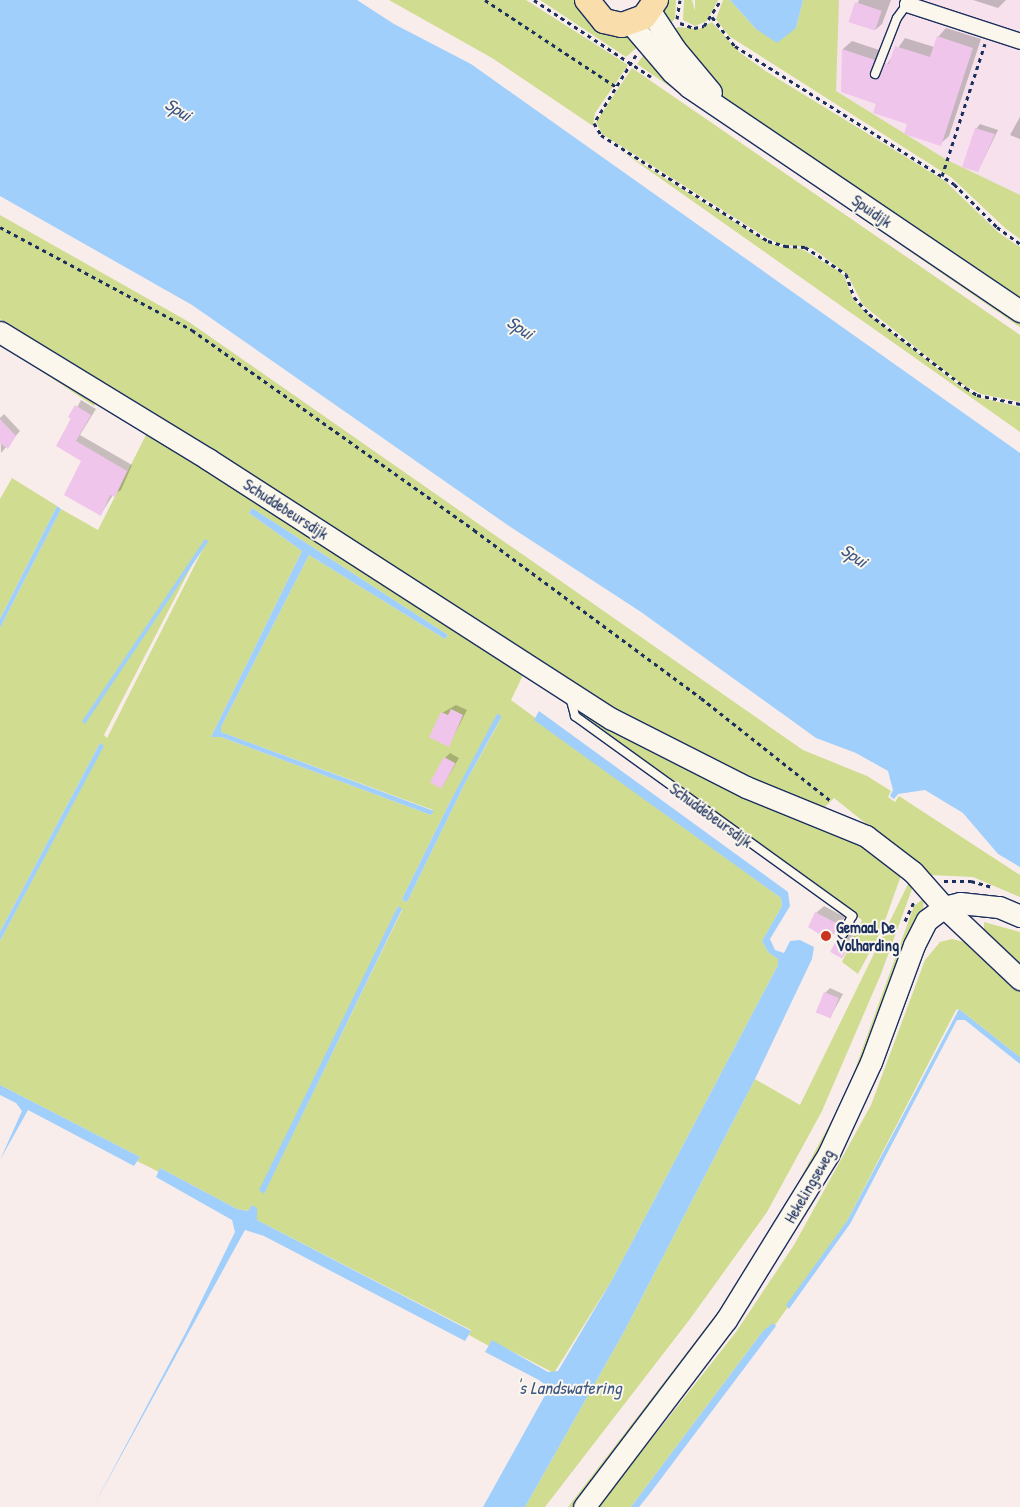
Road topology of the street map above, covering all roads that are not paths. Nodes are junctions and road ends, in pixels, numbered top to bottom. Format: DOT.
graph roads {
  1 [pos="587,0"];
  2 [pos="908,2"];
  3 [pos="645,12"];
  4 [pos="1020,41"];
  5 [pos="875,74"];
  6 [pos="1020,311"];
  7 [pos="0,332"];
  8 [pos="569,692"];
  9 [pos="944,907"];
  10 [pos="1020,916"];
  11 [pos="843,934"];
  12 [pos="1020,978"];
  13 [pos="584,1507"];
  1 -- 3 [label="main road"];
  2 -- 4 [label="street"];
  2 -- 5 [label="lane"];
  3 -- 6 [label="main road, Spuidijk"];
  7 -- 8 [label="main road, Schuddebeursdijk"];
  8 -- 9 [label="main road, Schuddebeursdijk"];
  8 -- 11 [label="lane, Schuddebeursdijk"];
  9 -- 10 [label="main road"];
  9 -- 12 [label="main road"];
  9 -- 13 [label="main road, Hekelingseweg"];
}
